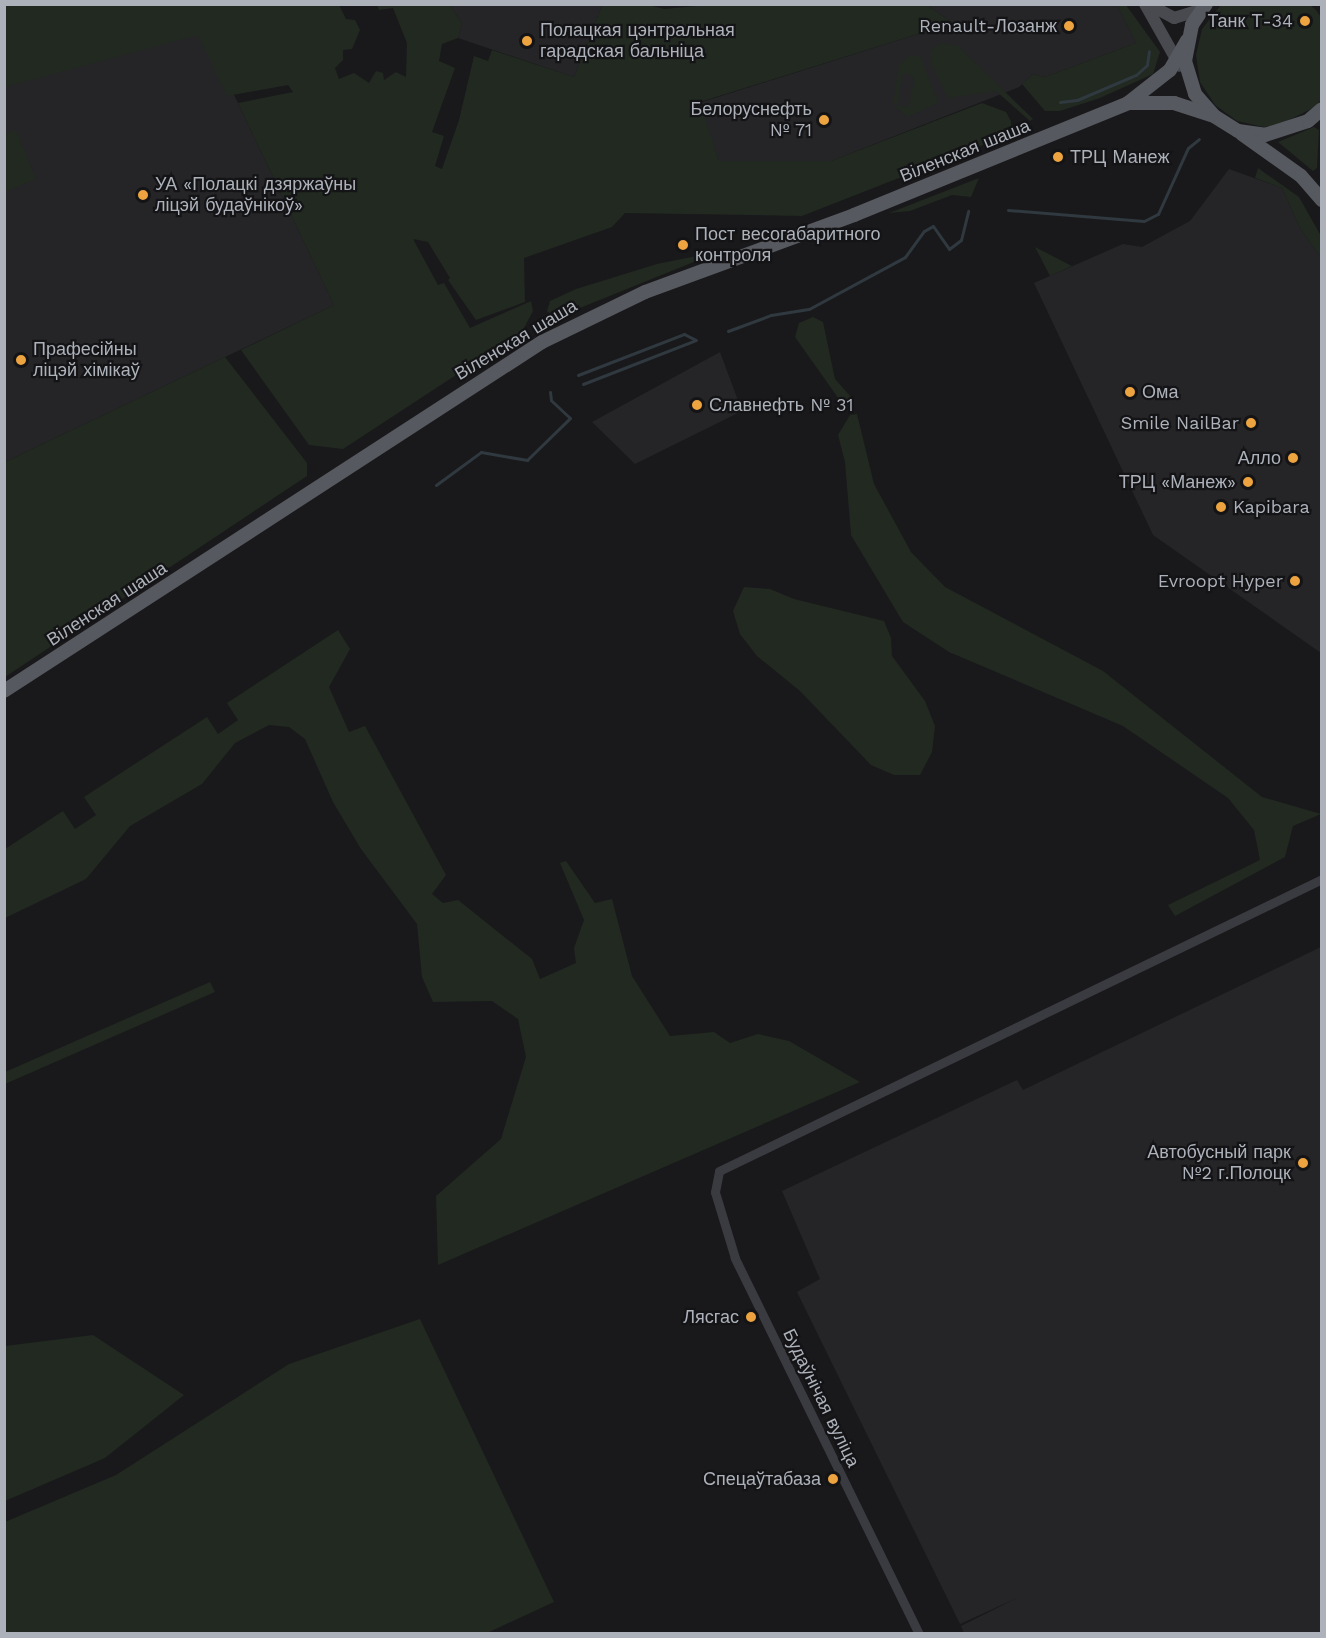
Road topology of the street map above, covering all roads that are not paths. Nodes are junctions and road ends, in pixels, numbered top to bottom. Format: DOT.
graph roads {
  1 [pos="1146,4"];
  2 [pos="1202,6"];
  3 [pos="1187,40"];
  4 [pos="1176,60"];
  5 [pos="1189,78"];
  6 [pos="1128,103"];
  7 [pos="1322,109"];
  8 [pos="1214,116"];
  9 [pos="1315,118"];
  10 [pos="1238,131"];
  11 [pos="1322,200"];
  12 [pos="4,691"];
  13 [pos="1322,879"];
  14 [pos="919,1634"];
  1 -- 2 [label="main road"];
  1 -- 4 [label="main road"];
  2 -- 3 [label="main road"];
  3 -- 4 [label="main road"];
  3 -- 5 [label="main road"];
  4 -- 5 [label="main road"];
  4 -- 6 [label="main road"];
  5 -- 8 [label="main road"];
  6 -- 8 [label="main road"];
  6 -- 12 [label="main road, Віленская шаша"];
  7 -- 9 [label="main road"];
  8 -- 10 [label="main road"];
  9 -- 10 [label="main road"];
  10 -- 11 [label="main road"];
  13 -- 14 [label="street, Будаўнічая вуліца"];
}
